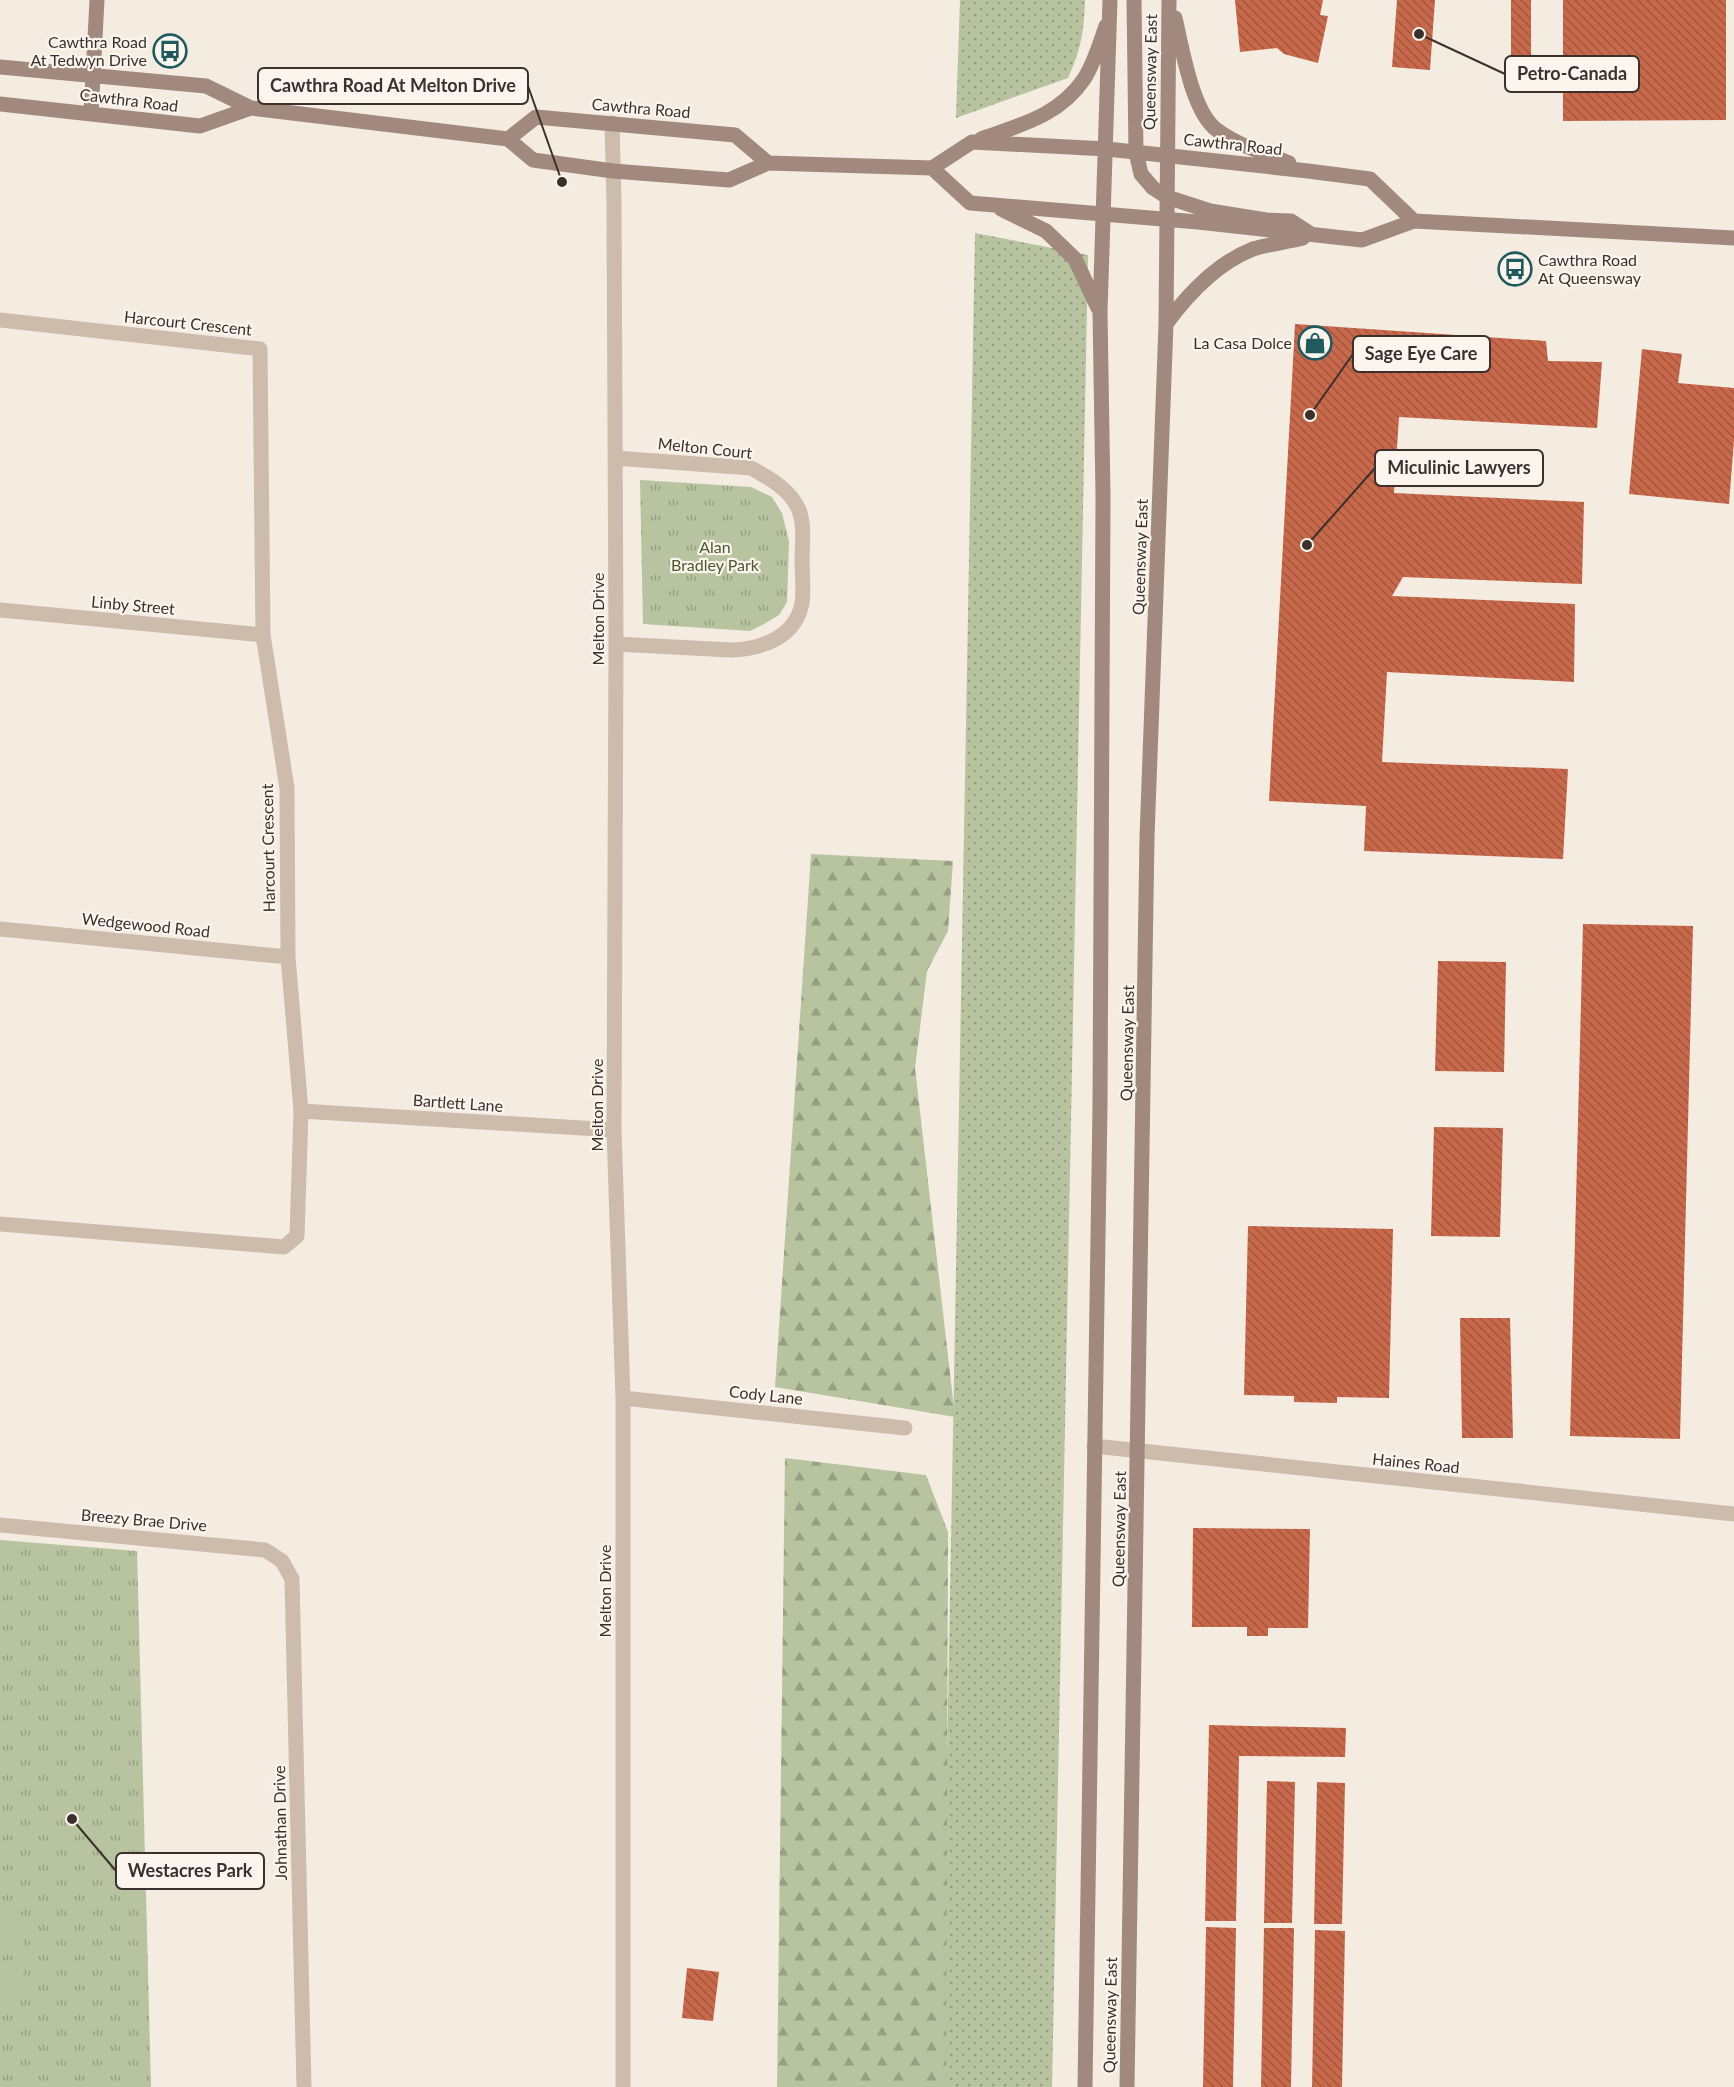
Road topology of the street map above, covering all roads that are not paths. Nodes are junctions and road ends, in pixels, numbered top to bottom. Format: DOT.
graph roads {
  1 [pos="97,0"];
  2 [pos="1110,0"];
  3 [pos="1134,0"];
  4 [pos="1170,0"];
  5 [pos="1110,18"];
  6 [pos="0,67"];
  7 [pos="93,75"];
  8 [pos="0,104"];
  9 [pos="251,108"];
  10 [pos="91,113"];
  11 [pos="612,123"];
  12 [pos="508,139"];
  13 [pos="972,142"];
  14 [pos="1107,149"];
  15 [pos="1136,152"];
  16 [pos="1167,155"];
  17 [pos="768,163"];
  18 [pos="932,168"];
  19 [pos="613,171"];
  20 [pos="1308,171"];
  21 [pos="1167,197"];
  22 [pos="993,205"];
  23 [pos="1103,214"];
  24 [pos="1167,220"];
  25 [pos="1414,221"];
  26 [pos="1314,236"];
  27 [pos="1734,238"];
  28 [pos="1100,312"];
  29 [pos="0,320"];
  30 [pos="1166,324"];
  31 [pos="615,458"];
  32 [pos="0,610"];
  33 [pos="263,635"];
  34 [pos="616,644"];
  35 [pos="0,929"];
  36 [pos="288,957"];
  37 [pos="301,1111"];
  38 [pos="614,1130"];
  39 [pos="0,1224"];
  40 [pos="623,1398"];
  41 [pos="905,1428"];
  42 [pos="1094,1446"];
  43 [pos="1138,1452"];
  44 [pos="1734,1514"];
  45 [pos="0,1525"];
  46 [pos="282,1561"];
  47 [pos="304,2087"];
  48 [pos="623,2087"];
  49 [pos="1085,2087"];
  50 [pos="1127,2087"];
  1 -- 7 [label="main road"];
  2 -- 5 [label="main road, Queensway East"];
  3 -- 15 [label="main road"];
  4 -- 16 [label="main road, Queensway East"];
  4 -- 20 [label="main road"];
  5 -- 13 [label="main road"];
  5 -- 14 [label="main road, Queensway East"];
  6 -- 7 [label="main road, Cawthra Road"];
  7 -- 9 [label="main road, Cawthra Road"];
  7 -- 10 [label="main road"];
  8 -- 10 [label="main road, Cawthra Road"];
  9 -- 10 [label="main road, Cawthra Road"];
  9 -- 12 [label="main road, Cawthra Road"];
  11 -- 12 [label="main road, Cawthra Road"];
  11 -- 17 [label="main road, Cawthra Road"];
  11 -- 19 [label="street, Melton Drive"];
  12 -- 19 [label="main road"];
  13 -- 14 [label="main road, Cawthra Road"];
  13 -- 18 [label="main road"];
  14 -- 15 [label="main road, Cawthra Road"];
  14 -- 23 [label="main road, Queensway East"];
  15 -- 16 [label="main road, Cawthra Road"];
  15 -- 21 [label="main road"];
  16 -- 20 [label="main road, Cawthra Road"];
  16 -- 21 [label="main road, Queensway East"];
  17 -- 18 [label="main road"];
  17 -- 19 [label="main road"];
  18 -- 22 [label="main road"];
  19 -- 31 [label="street, Melton Drive"];
  20 -- 25 [label="main road, Cawthra Road"];
  21 -- 24 [label="main road, Queensway East"];
  21 -- 26 [label="main road"];
  22 -- 23 [label="main road"];
  22 -- 28 [label="main road"];
  23 -- 24 [label="main road"];
  23 -- 28 [label="main road, Queensway East"];
  24 -- 26 [label="main road"];
  24 -- 30 [label="main road, Queensway East"];
  25 -- 26 [label="main road"];
  25 -- 27 [label="main road"];
  26 -- 30 [label="main road"];
  28 -- 42 [label="main road, Queensway East"];
  29 -- 33 [label="street, Harcourt Crescent"];
  30 -- 43 [label="main road, Queensway East"];
  31 -- 34 [label="street, Melton Drive"];
  31 -- 34 [label="street, Melton Court"];
  32 -- 33 [label="street, Linby Street"];
  33 -- 36 [label="street, Harcourt Crescent"];
  34 -- 38 [label="street, Melton Drive"];
  35 -- 36 [label="street, Wedgewood Road"];
  36 -- 37 [label="street, Harcourt Crescent"];
  37 -- 38 [label="street, Bartlett Lane"];
  37 -- 39 [label="street, Harcourt Crescent"];
  38 -- 40 [label="street, Melton Drive"];
  40 -- 41 [label="street, Cody Lane"];
  40 -- 48 [label="street, Melton Drive"];
  42 -- 43 [label="street, Haines Road"];
  42 -- 49 [label="main road, Queensway East"];
  43 -- 44 [label="street, Haines Road"];
  43 -- 50 [label="main road, Queensway East"];
  45 -- 46 [label="street, Breezy Brae Drive"];
  46 -- 47 [label="street, Johnathan Drive"];
}
